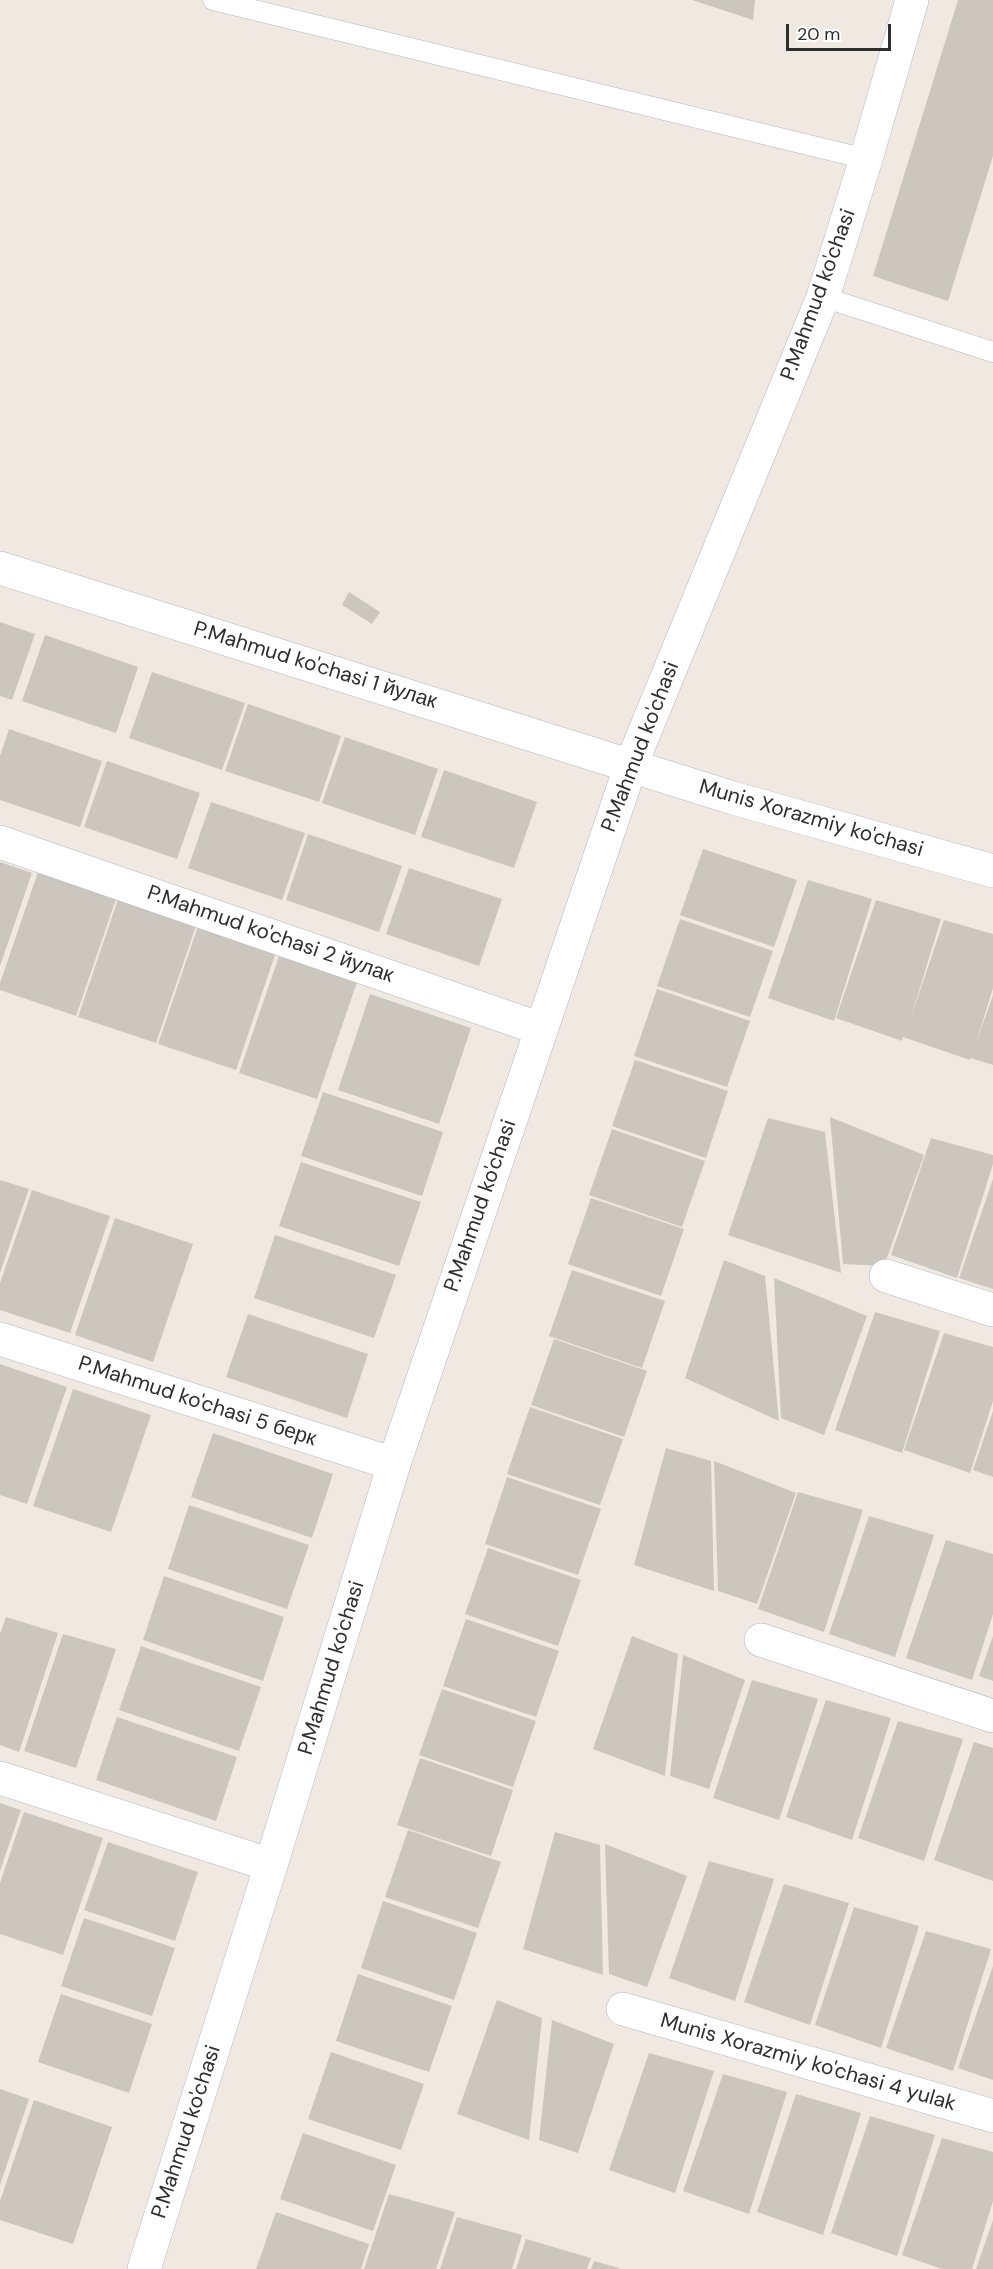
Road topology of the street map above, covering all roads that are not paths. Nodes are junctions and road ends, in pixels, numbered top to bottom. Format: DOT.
graph roads {
  1 [pos="213,0"];
  2 [pos="910,0"];
  3 [pos="866,159"];
  4 [pos="823,297"];
  5 [pos="993,352"];
  6 [pos="0,568"];
  7 [pos="631,765"];
  8 [pos="0,842"];
  9 [pos="993,871"];
  10 [pos="541,1029"];
  11 [pos="886,1276"];
  12 [pos="993,1310"];
  13 [pos="0,1339"];
  14 [pos="394,1464"];
  15 [pos="761,1640"];
  16 [pos="993,1716"];
  17 [pos="0,1779"];
  18 [pos="271,1865"];
  19 [pos="623,2009"];
  20 [pos="993,2116"];
  21 [pos="144,2269"];
  1 -- 3 [label="lane"];
  2 -- 3 [label="street, P.Mahmud ko'chasi"];
  3 -- 4 [label="street, P.Mahmud ko'chasi"];
  4 -- 5 [label="lane"];
  4 -- 7 [label="street, P.Mahmud ko'chasi"];
  6 -- 7 [label="street, P.Mahmud ko'chasi 1 йулак"];
  7 -- 9 [label="street, Munis Xorazmiy ko'chasi"];
  7 -- 10 [label="street, P.Mahmud ko'chasi"];
  8 -- 10 [label="street, P.Mahmud ko'chasi 2 йулак"];
  10 -- 14 [label="street, P.Mahmud ko'chasi"];
  11 -- 12 [label="street"];
  13 -- 14 [label="street, P.Mahmud ko'chasi 5 берк"];
  14 -- 18 [label="street, P.Mahmud ko'chasi"];
  15 -- 16 [label="street"];
  17 -- 18 [label="street"];
  18 -- 21 [label="street, P.Mahmud ko'chasi"];
  19 -- 20 [label="street, Munis Xorazmiy ko'chasi 4 yulak"];
}
